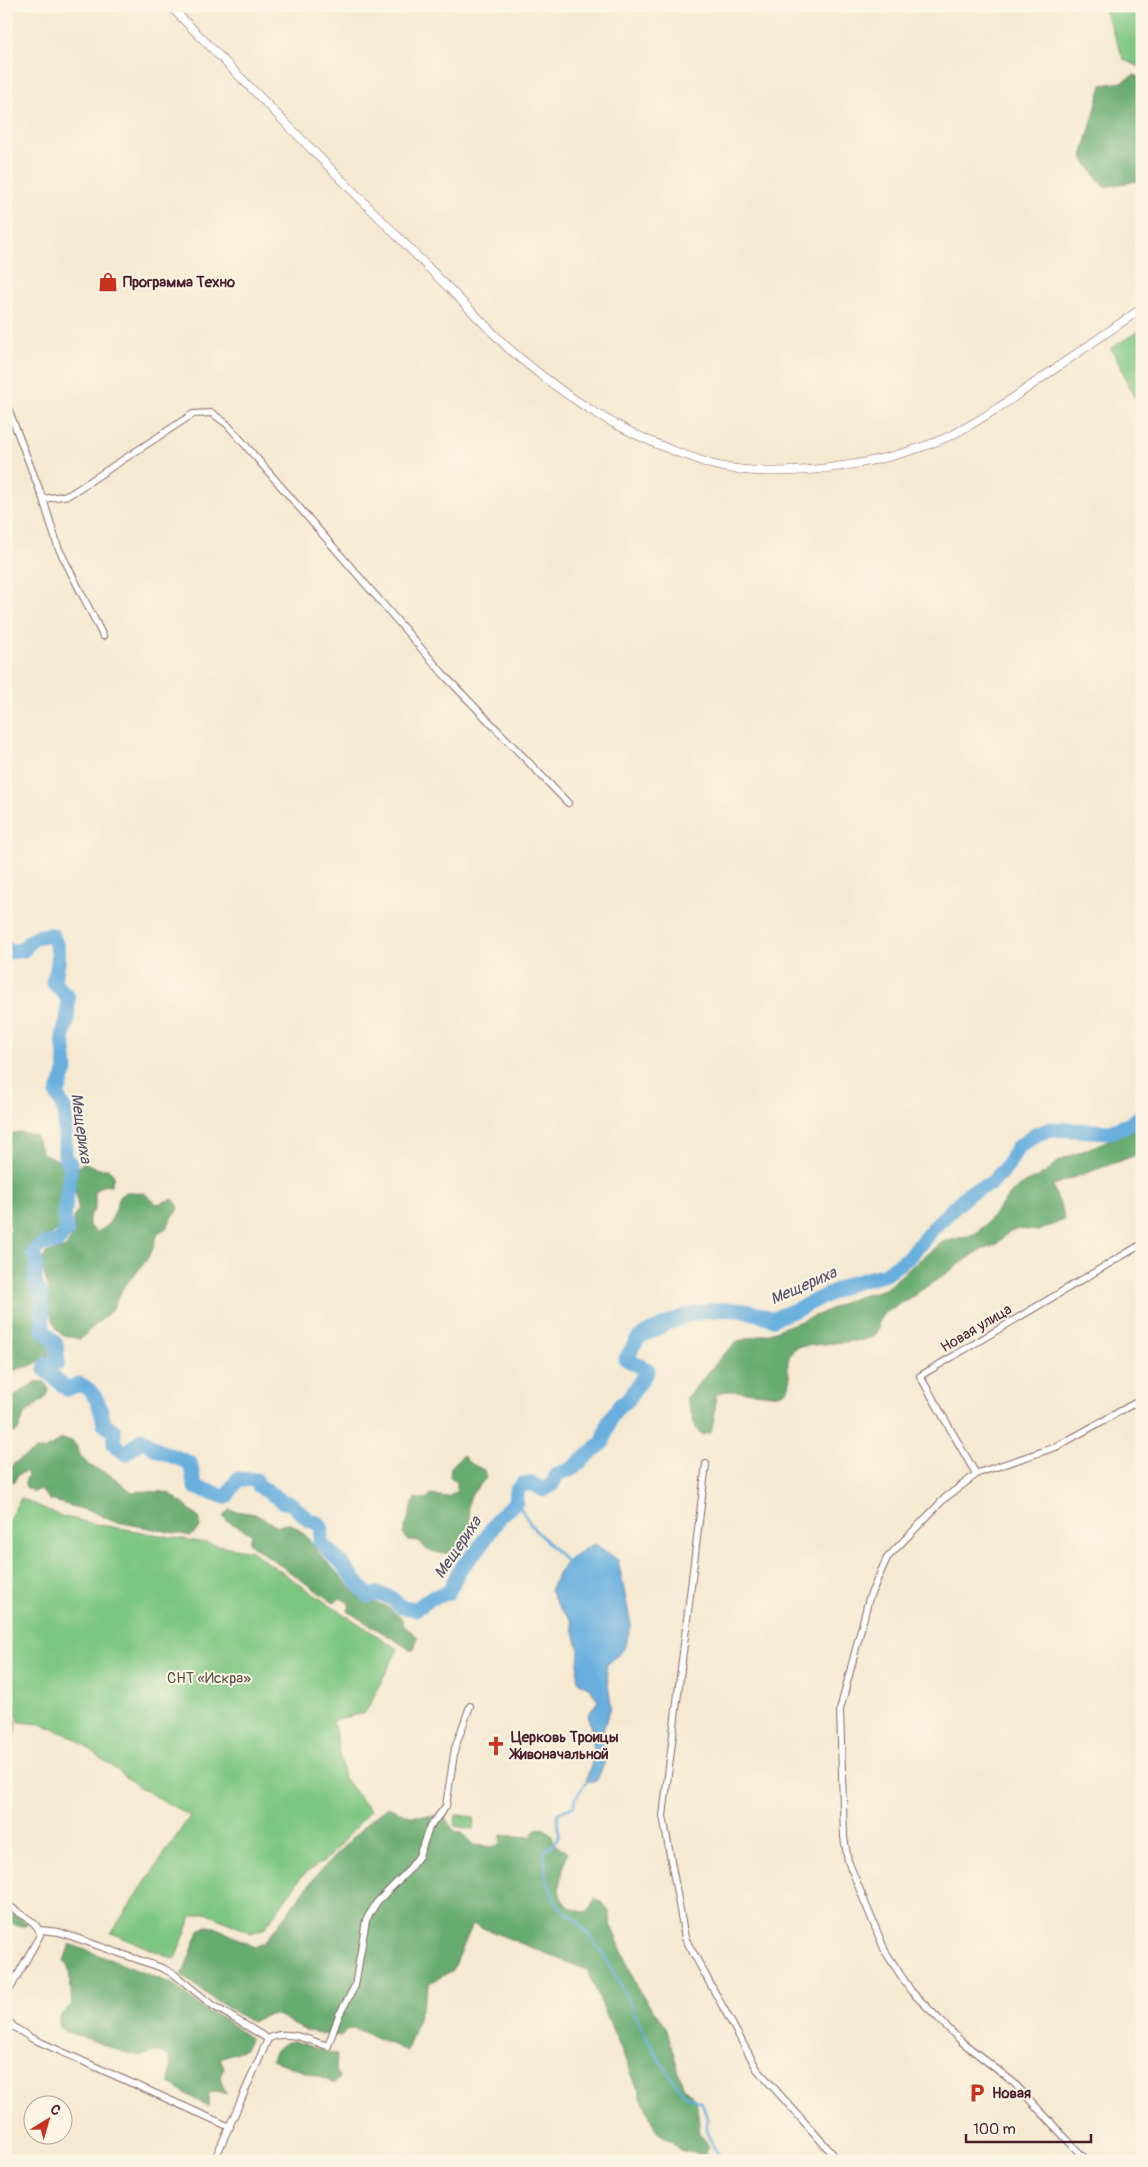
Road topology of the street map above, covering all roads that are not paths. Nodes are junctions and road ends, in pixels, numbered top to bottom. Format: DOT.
graph roads {
  1 [pos="170,6"];
  2 [pos="1142,308"];
  3 [pos="6,403"];
  4 [pos="43,499"];
  5 [pos="103,636"];
  6 [pos="568,803"];
  7 [pos="1142,1244"];
  8 [pos="1142,1399"];
  9 [pos="706,1464"];
  10 [pos="976,1474"];
  11 [pos="6,1698"];
  12 [pos="470,1706"];
  13 [pos="6,1748"];
  14 [pos="6,1903"];
  15 [pos="40,1930"];
  16 [pos="6,1996"];
  17 [pos="6,2018"];
  18 [pos="268,2039"];
  19 [pos="230,2127"];
  20 [pos="214,2161"];
  21 [pos="839,2161"];
  22 [pos="1087,2161"];
  1 -- 2 [label="street"];
  3 -- 4 [label="street"];
  4 -- 5 [label="street"];
  4 -- 6 [label="street"];
  7 -- 10 [label="street, Новая улица"];
  8 -- 10 [label="street"];
  9 -- 21 [label="street"];
  10 -- 22 [label="street"];
  11 -- 13 [label="street"];
  12 -- 18 [label="street"];
  14 -- 15 [label="street"];
  15 -- 16 [label="street"];
  15 -- 18 [label="street"];
  17 -- 19 [label="street"];
  18 -- 19 [label="street"];
  19 -- 20 [label="street"];
}
